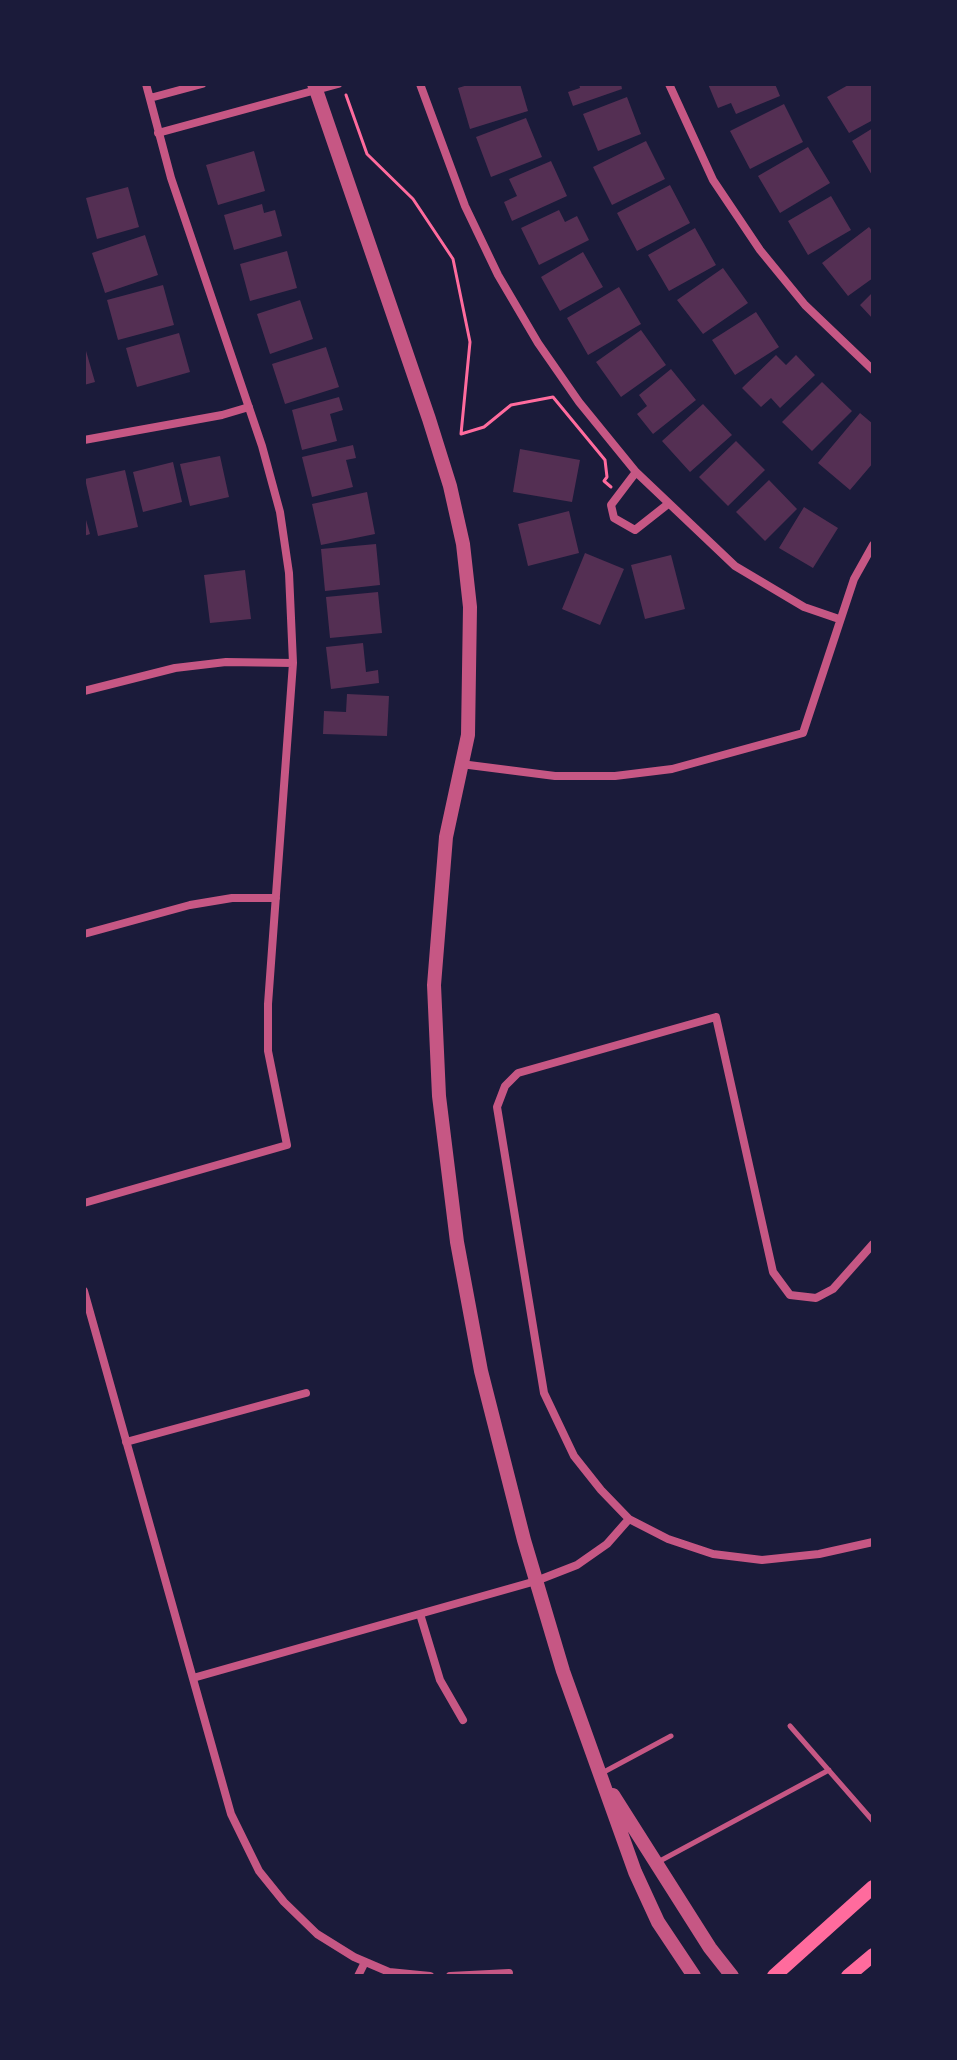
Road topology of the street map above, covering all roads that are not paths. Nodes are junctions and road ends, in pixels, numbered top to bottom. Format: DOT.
graph roads {
  1 [pos="146,84"];
  2 [pos="202,84"];
  3 [pos="340,84"];
  4 [pos="420,84"];
  5 [pos="669,84"];
  6 [pos="315,87"];
  7 [pos="150,98"];
  8 [pos="158,133"];
  9 [pos="873,370"];
  10 [pos="249,407"];
  11 [pos="84,440"];
  12 [pos="636,472"];
  13 [pos="668,504"];
  14 [pos="873,545"];
  15 [pos="839,619"];
  16 [pos="293,663"];
  17 [pos="84,691"];
  18 [pos="461,764"];
  19 [pos="276,898"];
  20 [pos="84,934"];
  21 [pos="84,1203"];
  22 [pos="873,1244"];
  23 [pos="84,1291"];
  24 [pos="306,1393"];
  25 [pos="126,1442"];
  26 [pos="629,1519"];
  27 [pos="873,1542"];
  28 [pos="536,1581"];
  29 [pos="420,1614"];
  30 [pos="193,1678"];
  31 [pos="463,1720"];
  32 [pos="790,1726"];
  33 [pos="671,1736"];
  34 [pos="829,1770"];
  35 [pos="600,1774"];
  36 [pos="873,1821"];
  37 [pos="657,1862"];
  38 [pos="873,1887"];
  39 [pos="873,1955"];
  40 [pos="365,1962"];
  41 [pos="509,1973"];
  42 [pos="358,1976"];
  43 [pos="430,1976"];
  44 [pos="450,1976"];
  45 [pos="694,1976"];
  46 [pos="732,1976"];
  47 [pos="774,1976"];
  48 [pos="848,1976"];
  1 -- 7 [label="street"];
  2 -- 7 [label="street"];
  3 -- 6 [label="street"];
  4 -- 12 [label="street"];
  5 -- 9 [label="street"];
  6 -- 8 [label="street"];
  6 -- 18 [label="street"];
  7 -- 8 [label="street"];
  8 -- 10 [label="street"];
  10 -- 11 [label="street"];
  10 -- 16 [label="street"];
  12 -- 13 [label="street"];
  12 -- 13 [label="street"];
  13 -- 15 [label="street"];
  14 -- 15 [label="street"];
  15 -- 18 [label="street"];
  16 -- 17 [label="street"];
  16 -- 19 [label="street"];
  18 -- 28 [label="street"];
  19 -- 20 [label="street"];
  19 -- 21 [label="street"];
  22 -- 26 [label="street"];
  23 -- 25 [label="street"];
  24 -- 25 [label="street"];
  25 -- 30 [label="street"];
  26 -- 27 [label="street"];
  26 -- 28 [label="street"];
  28 -- 29 [label="street"];
  28 -- 35 [label="street"];
  29 -- 30 [label="street"];
  29 -- 31 [label="street"];
  30 -- 40 [label="street"];
  32 -- 34 [label="lane"];
  33 -- 35 [label="lane"];
  34 -- 36 [label="lane"];
  34 -- 37 [label="lane"];
  35 -- 37 [label="street"];
  35 -- 45 [label="street"];
  37 -- 46 [label="street"];
  38 -- 47 [label="main road"];
  39 -- 48 [label="main road"];
  40 -- 42 [label="street"];
  40 -- 43 [label="street"];
  41 -- 44 [label="street"];
}
